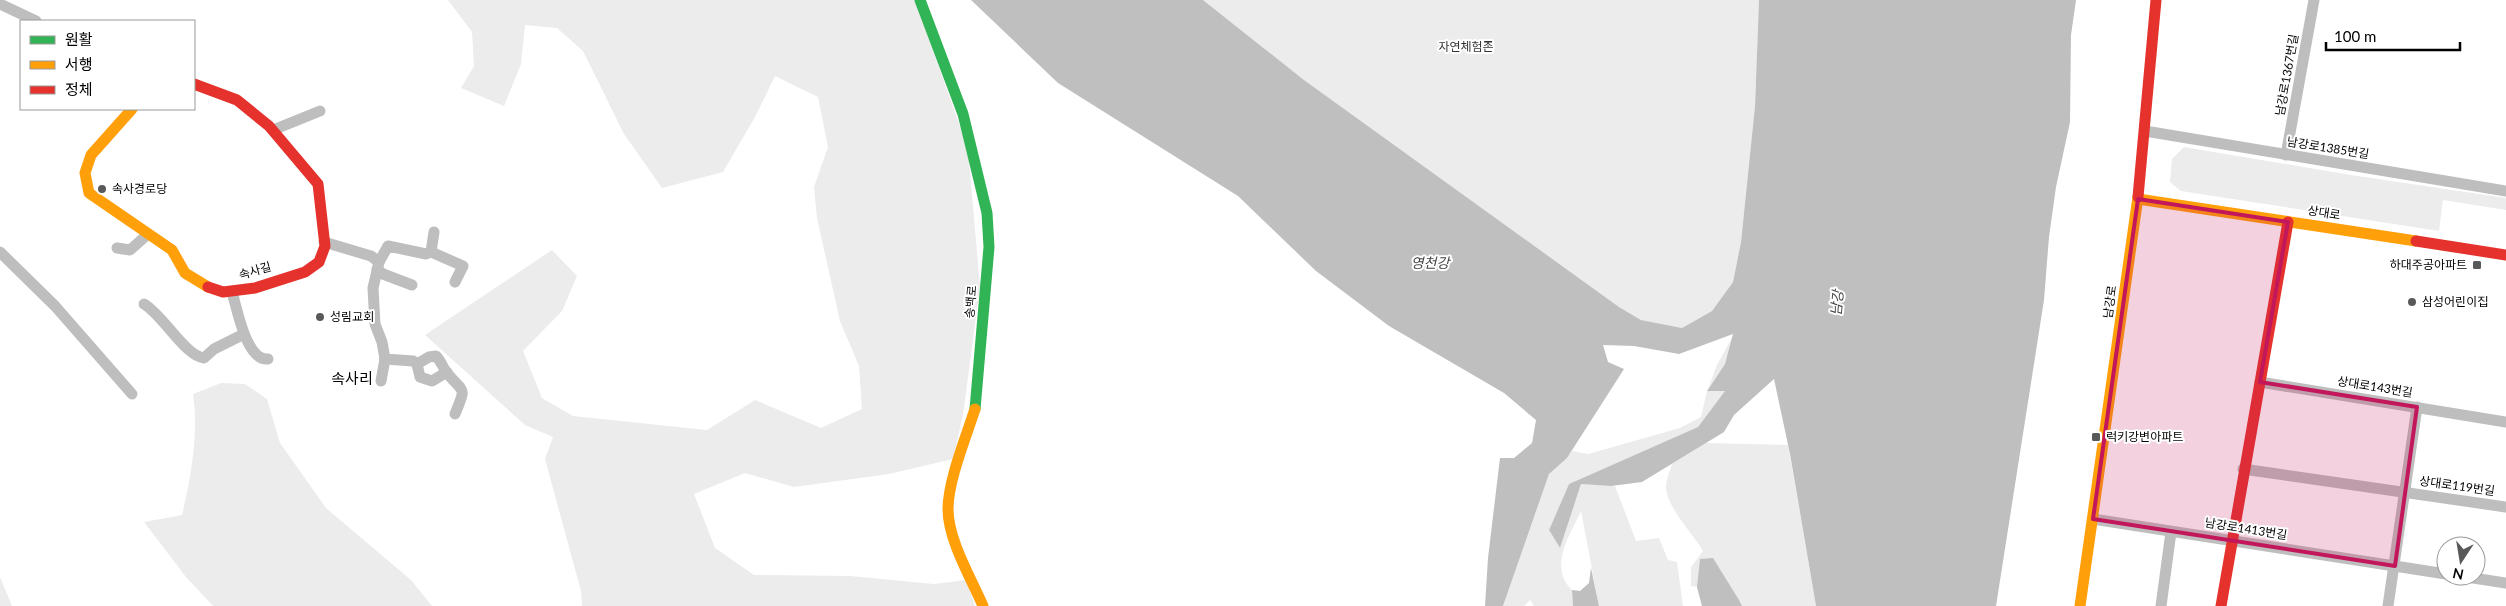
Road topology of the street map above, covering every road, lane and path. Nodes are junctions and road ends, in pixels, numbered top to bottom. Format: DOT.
graph roads {
  1 [pos="920,0"];
  2 [pos="2156,0"];
  3 [pos="2314,0"];
  4 [pos="0,4"];
  5 [pos="34,20"];
  6 [pos="195,84"];
  7 [pos="131,110"];
  8 [pos="320,111"];
  9 [pos="273,130"];
  10 [pos="2145,132"];
  11 [pos="2286,155"];
  12 [pos="2506,191"];
  13 [pos="2138,199"];
  14 [pos="2288,222"];
  15 [pos="434,232"];
  16 [pos="147,235"];
  17 [pos="324,242"];
  18 [pos="117,248"];
  19 [pos="0,252"];
  20 [pos="431,252"];
  21 [pos="2506,255"];
  22 [pos="378,265"];
  23 [pos="455,282"];
  24 [pos="412,285"];
  25 [pos="232,292"];
  26 [pos="144,304"];
  27 [pos="244,334"];
  28 [pos="268,359"];
  29 [pos="385,359"];
  30 [pos="417,364"];
  31 [pos="446,372"];
  32 [pos="381,381"];
  33 [pos="2260,382"];
  34 [pos="132,394"];
  35 [pos="2418,408"];
  36 [pos="455,414"];
  37 [pos="2506,422"];
  38 [pos="2244,469"];
  39 [pos="2404,492"];
  40 [pos="2506,507"];
  41 [pos="2093,519"];
  42 [pos="2171,532"];
  43 [pos="2231,540"];
  44 [pos="2395,566"];
  45 [pos="2436,572"];
  46 [pos="2486,580"];
  47 [pos="2506,583"];
  48 [pos="983,606"];
  49 [pos="2080,606"];
  50 [pos="2161,606"];
  51 [pos="2221,606"];
  52 [pos="2388,606"];
  1 -- 48 [label="street, 송백로"];
  2 -- 10 [label="street, 남강로"];
  3 -- 11 [label="street, 남강로1367번길"];
  4 -- 5 [label="street"];
  6 -- 9 [label="street, 속사길"];
  7 -- 16 [label="street, 속사길"];
  8 -- 9 [label="street"];
  9 -- 17 [label="street, 속사길"];
  10 -- 11 [label="street, 남강로1385번길"];
  10 -- 13 [label="street, 남강로"];
  11 -- 12 [label="street, 남강로1385번길"];
  13 -- 14 [label="street, 상대로"];
  13 -- 41 [label="street, 남강로"];
  14 -- 21 [label="street, 상대로"];
  14 -- 33 [label="street"];
  15 -- 20 [label="street"];
  16 -- 18 [label="street"];
  16 -- 25 [label="street, 속사길"];
  17 -- 22 [label="street"];
  17 -- 25 [label="street, 속사길"];
  19 -- 34 [label="street"];
  20 -- 22 [label="street"];
  20 -- 23 [label="street"];
  22 -- 24 [label="street"];
  22 -- 29 [label="street"];
  25 -- 27 [label="street"];
  26 -- 27 [label="street"];
  27 -- 28 [label="street"];
  29 -- 30 [label="street"];
  29 -- 32 [label="street"];
  30 -- 31 [label="street"];
  30 -- 31 [label="street"];
  31 -- 36 [label="street"];
  33 -- 35 [label="street, 상대로143번길"];
  33 -- 38 [label="street"];
  35 -- 37 [label="street"];
  35 -- 39 [label="street, 상대로143번길"];
  38 -- 39 [label="street"];
  38 -- 43 [label="street"];
  39 -- 40 [label="street, 상대로119번길"];
  39 -- 44 [label="street"];
  41 -- 42 [label="street, 남강로1413번길"];
  41 -- 49 [label="street, 남강로"];
  42 -- 43 [label="street, 남강로1413번길"];
  42 -- 50 [label="street"];
  43 -- 44 [label="street, 남강로1413번길"];
  43 -- 51 [label="street"];
  44 -- 45 [label="street, 남강로1413번길"];
  44 -- 52 [label="street"];
  46 -- 47 [label="street"];
}
